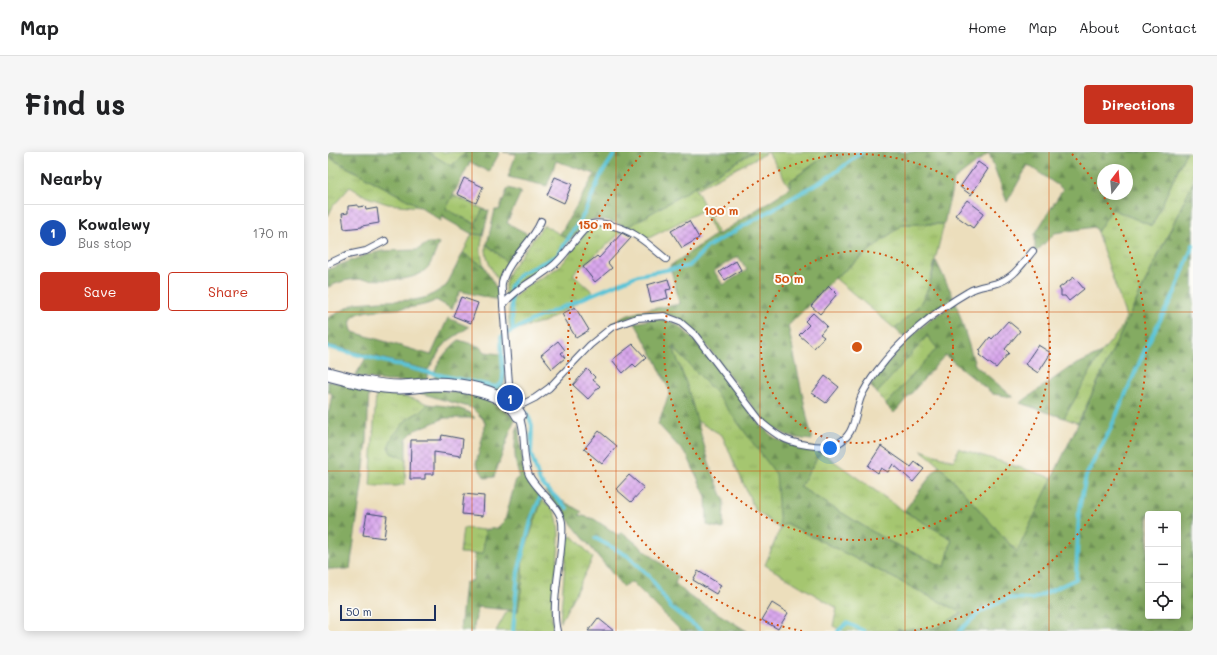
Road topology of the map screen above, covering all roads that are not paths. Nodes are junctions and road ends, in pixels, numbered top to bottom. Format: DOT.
graph roads {
  1 [pos="541,221"];
  2 [pos="385,241"];
  3 [pos="1033,251"];
  4 [pos="666,259"];
  5 [pos="328,264"];
  6 [pos="503,305"];
  7 [pos="328,374"];
  8 [pos="513,408"];
  9 [pos="557,631"];
  1 -- 6 [label="lane"];
  2 -- 5 [label="lane"];
  3 -- 8 [label="lane"];
  4 -- 6 [label="lane"];
  6 -- 8 [label="lane"];
  7 -- 8 [label="street"];
  8 -- 9 [label="lane"];
}
